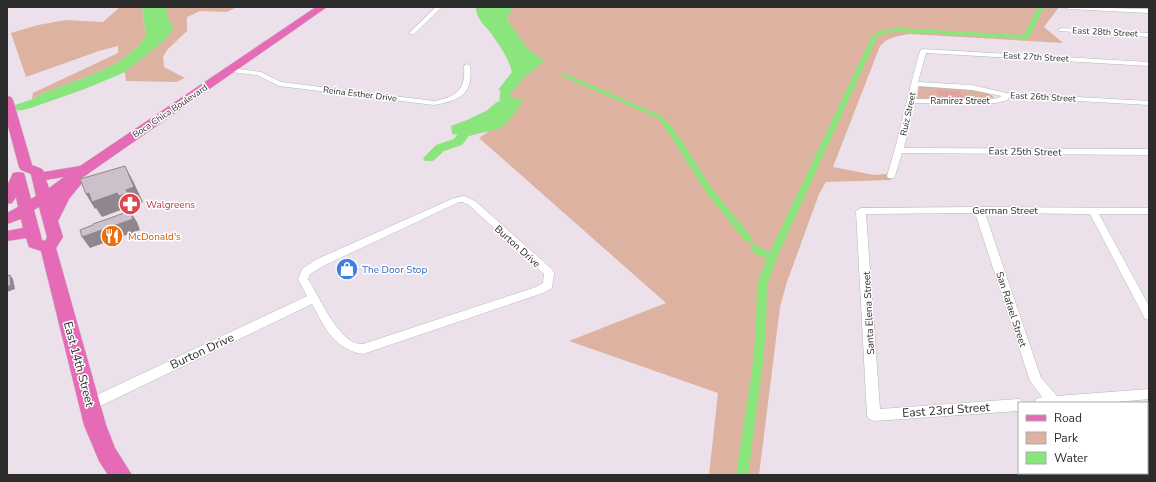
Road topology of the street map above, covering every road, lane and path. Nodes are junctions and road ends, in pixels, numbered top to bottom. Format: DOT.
graph roads {
  1 [pos="322,7"];
  2 [pos="439,7"];
  3 [pos="1068,7"];
  4 [pos="1149,11"];
  5 [pos="1061,30"];
  6 [pos="412,33"];
  7 [pos="1149,35"];
  8 [pos="923,51"];
  9 [pos="1149,64"];
  10 [pos="467,66"];
  11 [pos="231,70"];
  12 [pos="914,84"];
  13 [pos="1006,95"];
  14 [pos="7,100"];
  15 [pos="911,101"];
  16 [pos="1149,103"];
  17 [pos="900,150"];
  18 [pos="1149,152"];
  19 [pos="89,167"];
  20 [pos="22,171"];
  21 [pos="891,176"];
  22 [pos="38,177"];
  23 [pos="43,198"];
  24 [pos="7,200"];
  25 [pos="979,210"];
  26 [pos="862,211"];
  27 [pos="1093,211"];
  28 [pos="1149,211"];
  29 [pos="16,215"];
  30 [pos="50,222"];
  31 [pos="7,228"];
  32 [pos="32,235"];
  33 [pos="7,236"];
  34 [pos="48,248"];
  35 [pos="314,298"];
  36 [pos="1149,316"];
  37 [pos="1149,394"];
  38 [pos="1054,402"];
  39 [pos="89,404"];
  40 [pos="1018,405"];
  41 [pos="874,415"];
  42 [pos="121,475"];
  1 -- 11 [label="main road, Boca Chica Boulevard"];
  2 -- 6 [label="street"];
  3 -- 4 [label="street"];
  5 -- 7 [label="street, East 28th Street"];
  8 -- 9 [label="street, East 27th Street"];
  8 -- 12 [label="street, Ruiz Street"];
  10 -- 11 [label="street, Reina Esther Drive"];
  11 -- 19 [label="main road, Boca Chica Boulevard"];
  12 -- 13 [label="street, East 26th Street"];
  12 -- 15 [label="street, Ruiz Street"];
  13 -- 15 [label="street, Ramirez Street"];
  13 -- 16 [label="street, East 26th Street"];
  14 -- 20 [label="main road"];
  15 -- 17 [label="street, Ruiz Street"];
  17 -- 18 [label="street, East 25th Street"];
  17 -- 21 [label="street, Ruiz Street"];
  19 -- 22 [label="main road"];
  19 -- 23 [label="main road, Boca Chica Boulevard"];
  19 -- 30 [label="main road"];
  20 -- 22 [label="main road"];
  20 -- 24 [label="main road"];
  20 -- 29 [label="main road"];
  22 -- 23 [label="main road, East 14th Street"];
  23 -- 29 [label="main road, Boca Chica Boulevard"];
  23 -- 30 [label="main road, East 14th Street"];
  25 -- 26 [label="street, German Street"];
  25 -- 27 [label="street, German Street"];
  25 -- 38 [label="street, San Rafael Street"];
  26 -- 41 [label="street, Santa Elena Street"];
  27 -- 28 [label="street, German Street"];
  27 -- 36 [label="street"];
  29 -- 31 [label="main road, Boca Chica Boulevard"];
  29 -- 32 [label="main road"];
  30 -- 34 [label="main road, East 14th Street"];
  32 -- 33 [label="main road"];
  32 -- 34 [label="main road"];
  34 -- 39 [label="main road, East 14th Street"];
  35 -- 35 [label="street, Burton Drive"];
  35 -- 39 [label="street, Burton Drive"];
  37 -- 38 [label="street"];
  39 -- 42 [label="main road, East 14th Street"];
  40 -- 41 [label="street, East 23rd Street"];
}
